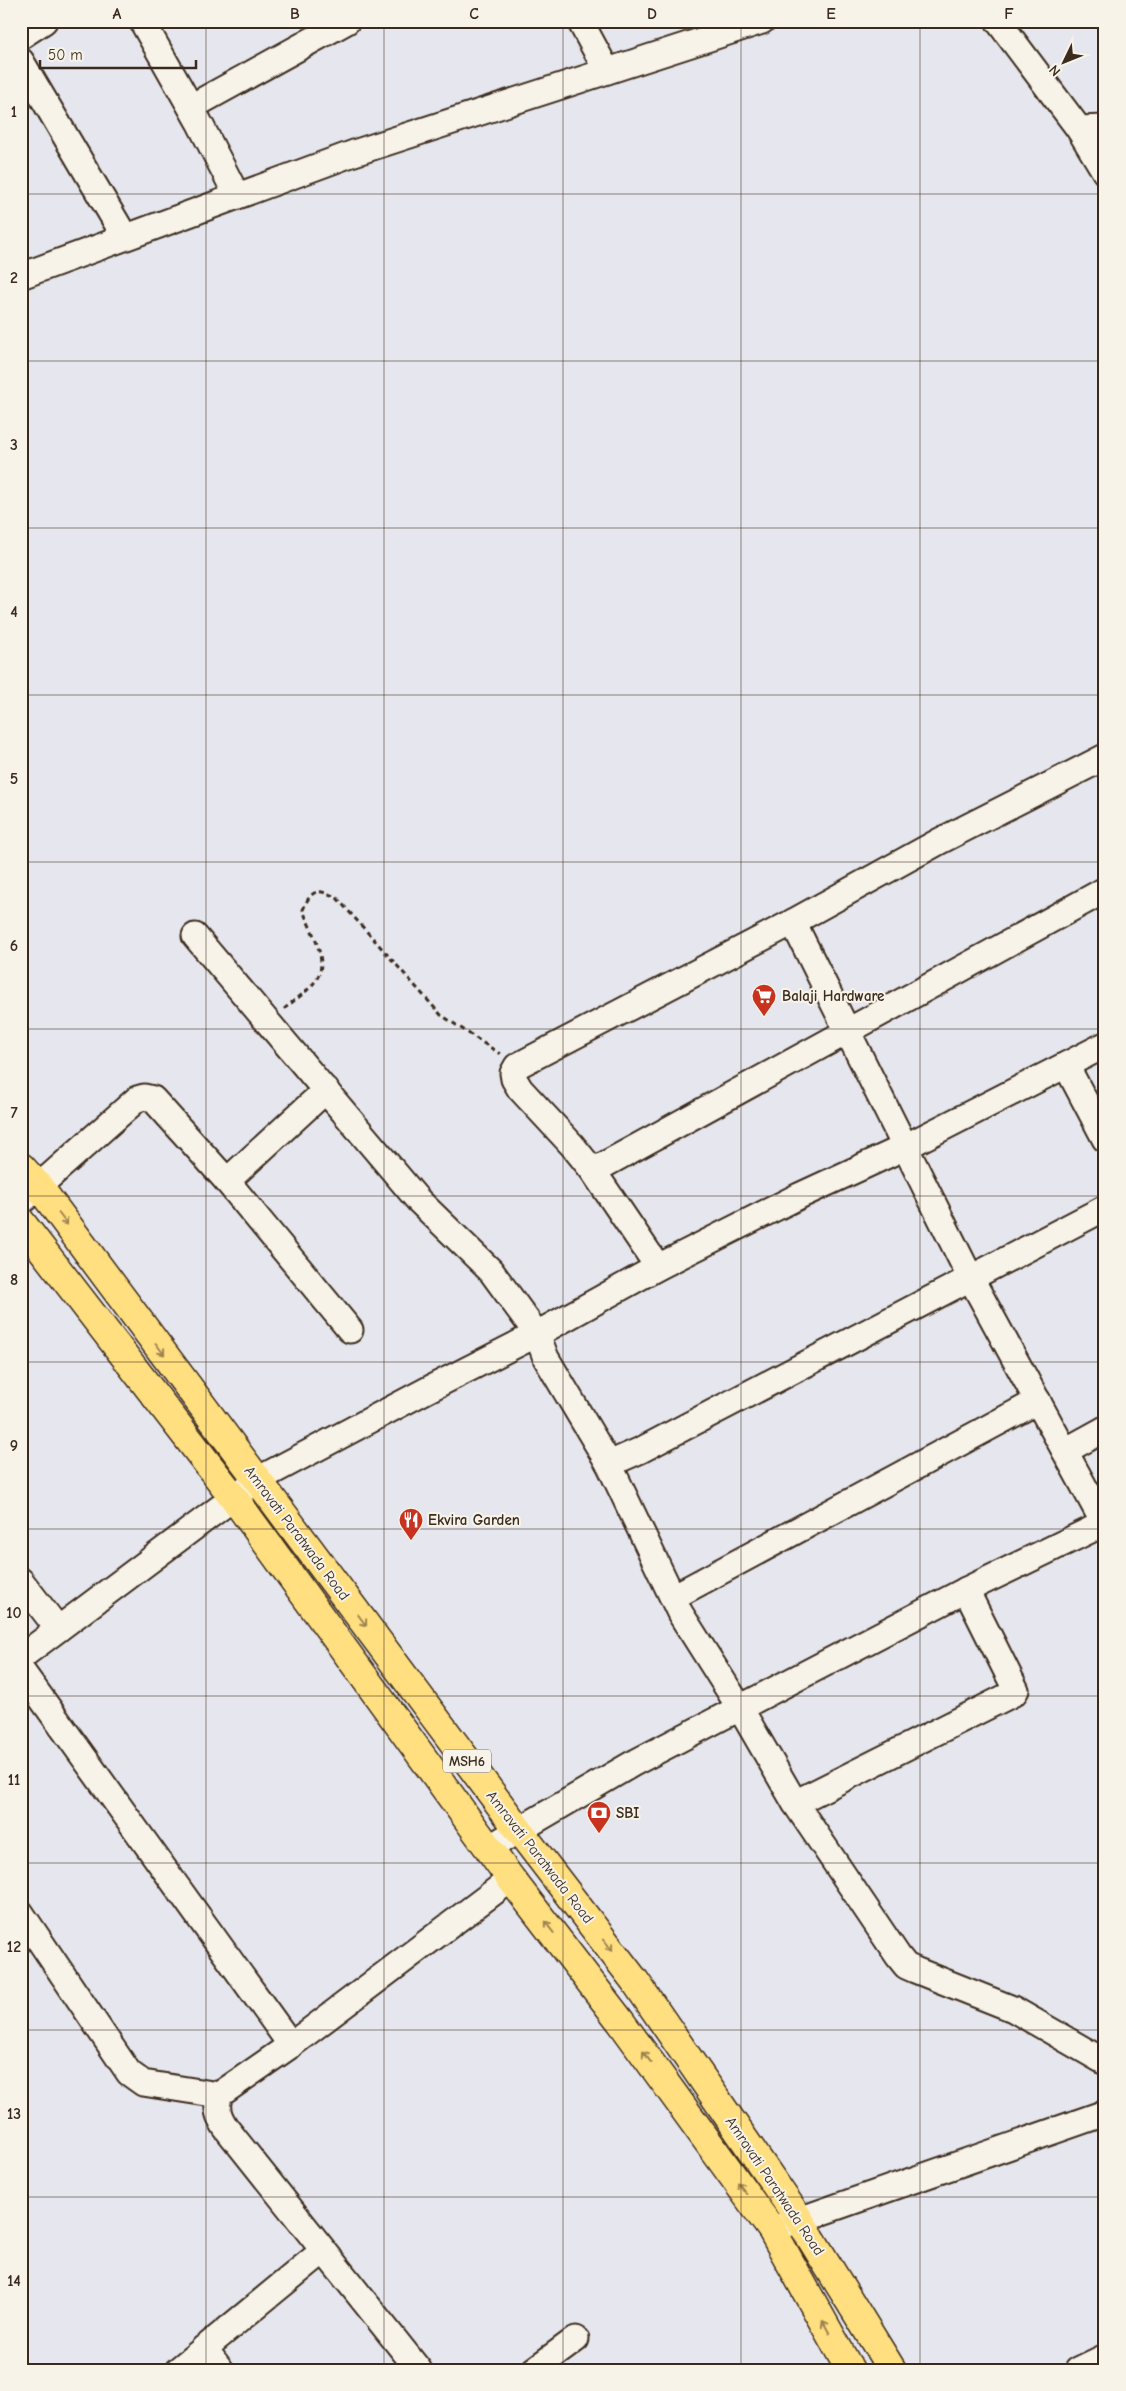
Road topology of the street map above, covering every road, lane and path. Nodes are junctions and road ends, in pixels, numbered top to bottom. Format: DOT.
graph roads {
  1 [pos="44,21"];
  2 [pos="142,21"];
  3 [pos="347,21"];
  4 [pos="580,21"];
  5 [pos="762,21"];
  6 [pos="998,21"];
  7 [pos="311,30"];
  8 [pos="21,36"];
  9 [pos="21,61"];
  10 [pos="607,71"];
  11 [pos="191,107"];
  12 [pos="1105,128"];
  13 [pos="1079,129"];
  14 [pos="1105,172"];
  15 [pos="237,196"];
  16 [pos="125,237"];
  17 [pos="21,276"];
  18 [pos="1105,757"];
  19 [pos="1105,890"];
  20 [pos="793,922"];
  21 [pos="195,936"];
  22 [pos="269,1022"];
  23 [pos="847,1031"];
  24 [pos="1105,1046"];
  25 [pos="1066,1064"];
  26 [pos="517,1066"];
  27 [pos="326,1090"];
  28 [pos="1105,1139"];
  29 [pos="905,1147"];
  30 [pos="21,1167"];
  31 [pos="593,1171"];
  32 [pos="227,1181"];
  33 [pos="31,1195"];
  34 [pos="1105,1208"];
  35 [pos="21,1222"];
  36 [pos="658,1267"];
  37 [pos="971,1278"];
  38 [pos="350,1330"];
  39 [pos="537,1334"];
  40 [pos="1038,1401"];
  41 [pos="1105,1430"];
  42 [pos="1064,1451"];
  43 [pos="609,1464"];
  44 [pos="257,1480"];
  45 [pos="234,1498"];
  46 [pos="1104,1524"];
  47 [pos="21,1581"];
  48 [pos="966,1590"];
  49 [pos="673,1597"];
  50 [pos="58,1629"];
  51 [pos="21,1657"];
  52 [pos="21,1670"];
  53 [pos="740,1708"];
  54 [pos="795,1803"];
  55 [pos="518,1829"];
  56 [pos="490,1847"];
  57 [pos="511,1878"];
  58 [pos="21,1913"];
  59 [pos="291,2045"];
  60 [pos="1105,2062"];
  61 [pos="219,2095"];
  62 [pos="1105,2113"];
  63 [pos="799,2219"];
  64 [pos="772,2230"];
  65 [pos="323,2251"];
  66 [pos="576,2339"];
  67 [pos="204,2348"];
  68 [pos="1105,2357"];
  69 [pos="178,2370"];
  70 [pos="221,2370"];
  71 [pos="418,2370"];
  72 [pos="534,2370"];
  73 [pos="850,2370"];
  74 [pos="892,2370"];
  75 [pos="1078,2370"];
  1 -- 8 [label="street"];
  2 -- 11 [label="street"];
  3 -- 7 [label="street"];
  4 -- 10 [label="street"];
  5 -- 10 [label="street"];
  6 -- 13 [label="street"];
  7 -- 11 [label="street"];
  9 -- 16 [label="street"];
  10 -- 15 [label="street"];
  11 -- 15 [label="street"];
  12 -- 13 [label="street"];
  13 -- 14 [label="street"];
  15 -- 16 [label="street"];
  16 -- 17 [label="street"];
  18 -- 20 [label="street"];
  19 -- 23 [label="street"];
  20 -- 23 [label="street"];
  20 -- 26 [label="street"];
  21 -- 22 [label="street"];
  22 -- 26 [label="path"];
  22 -- 27 [label="street"];
  23 -- 29 [label="street"];
  23 -- 31 [label="street"];
  24 -- 25 [label="street"];
  25 -- 28 [label="street"];
  25 -- 29 [label="street"];
  26 -- 31 [label="street"];
  27 -- 32 [label="street"];
  27 -- 39 [label="street"];
  29 -- 36 [label="street"];
  29 -- 37 [label="street"];
  30 -- 33 [label="main road, Amravati Paratwada Road / MSH6"];
  31 -- 36 [label="street"];
  32 -- 33 [label="street"];
  32 -- 38 [label="street"];
  33 -- 44 [label="main road, Amravati Paratwada Road / MSH6, one-way"];
  34 -- 37 [label="street"];
  35 -- 45 [label="main road, Amravati Paratwada Road / MSH6"];
  36 -- 39 [label="street"];
  37 -- 40 [label="street"];
  37 -- 43 [label="street"];
  39 -- 43 [label="street"];
  39 -- 44 [label="street"];
  40 -- 42 [label="street"];
  40 -- 49 [label="street"];
  41 -- 42 [label="street"];
  42 -- 46 [label="street"];
  43 -- 49 [label="street"];
  44 -- 45 [label="street"];
  44 -- 55 [label="main road, Amravati Paratwada Road / MSH6, one-way"];
  45 -- 50 [label="street"];
  45 -- 56 [label="main road, Amravati Paratwada Road / MSH6"];
  46 -- 48 [label="street"];
  47 -- 50 [label="street"];
  48 -- 53 [label="street"];
  48 -- 54 [label="street"];
  49 -- 53 [label="street"];
  50 -- 51 [label="street"];
  52 -- 59 [label="street"];
  53 -- 54 [label="street"];
  53 -- 55 [label="street"];
  54 -- 60 [label="street"];
  55 -- 56 [label="street"];
  55 -- 63 [label="main road, Amravati Paratwada Road / MSH6, one-way"];
  56 -- 57 [label="main road, Amravati Paratwada Road / MSH6"];
  57 -- 59 [label="street"];
  64 -- 57 [label="main road, Amravati Paratwada Road / MSH6, one-way"];
  58 -- 61 [label="street"];
  59 -- 61 [label="street"];
  61 -- 65 [label="street"];
  62 -- 63 [label="street"];
  63 -- 64 [label="street"];
  63 -- 74 [label="main road, Amravati Paratwada Road / MSH6"];
  73 -- 64 [label="main road, Amravati Paratwada Road / MSH6, one-way"];
  65 -- 67 [label="street"];
  65 -- 71 [label="street"];
  66 -- 72 [label="street"];
  67 -- 69 [label="street"];
  67 -- 70 [label="street"];
  68 -- 75 [label="street"];
}
